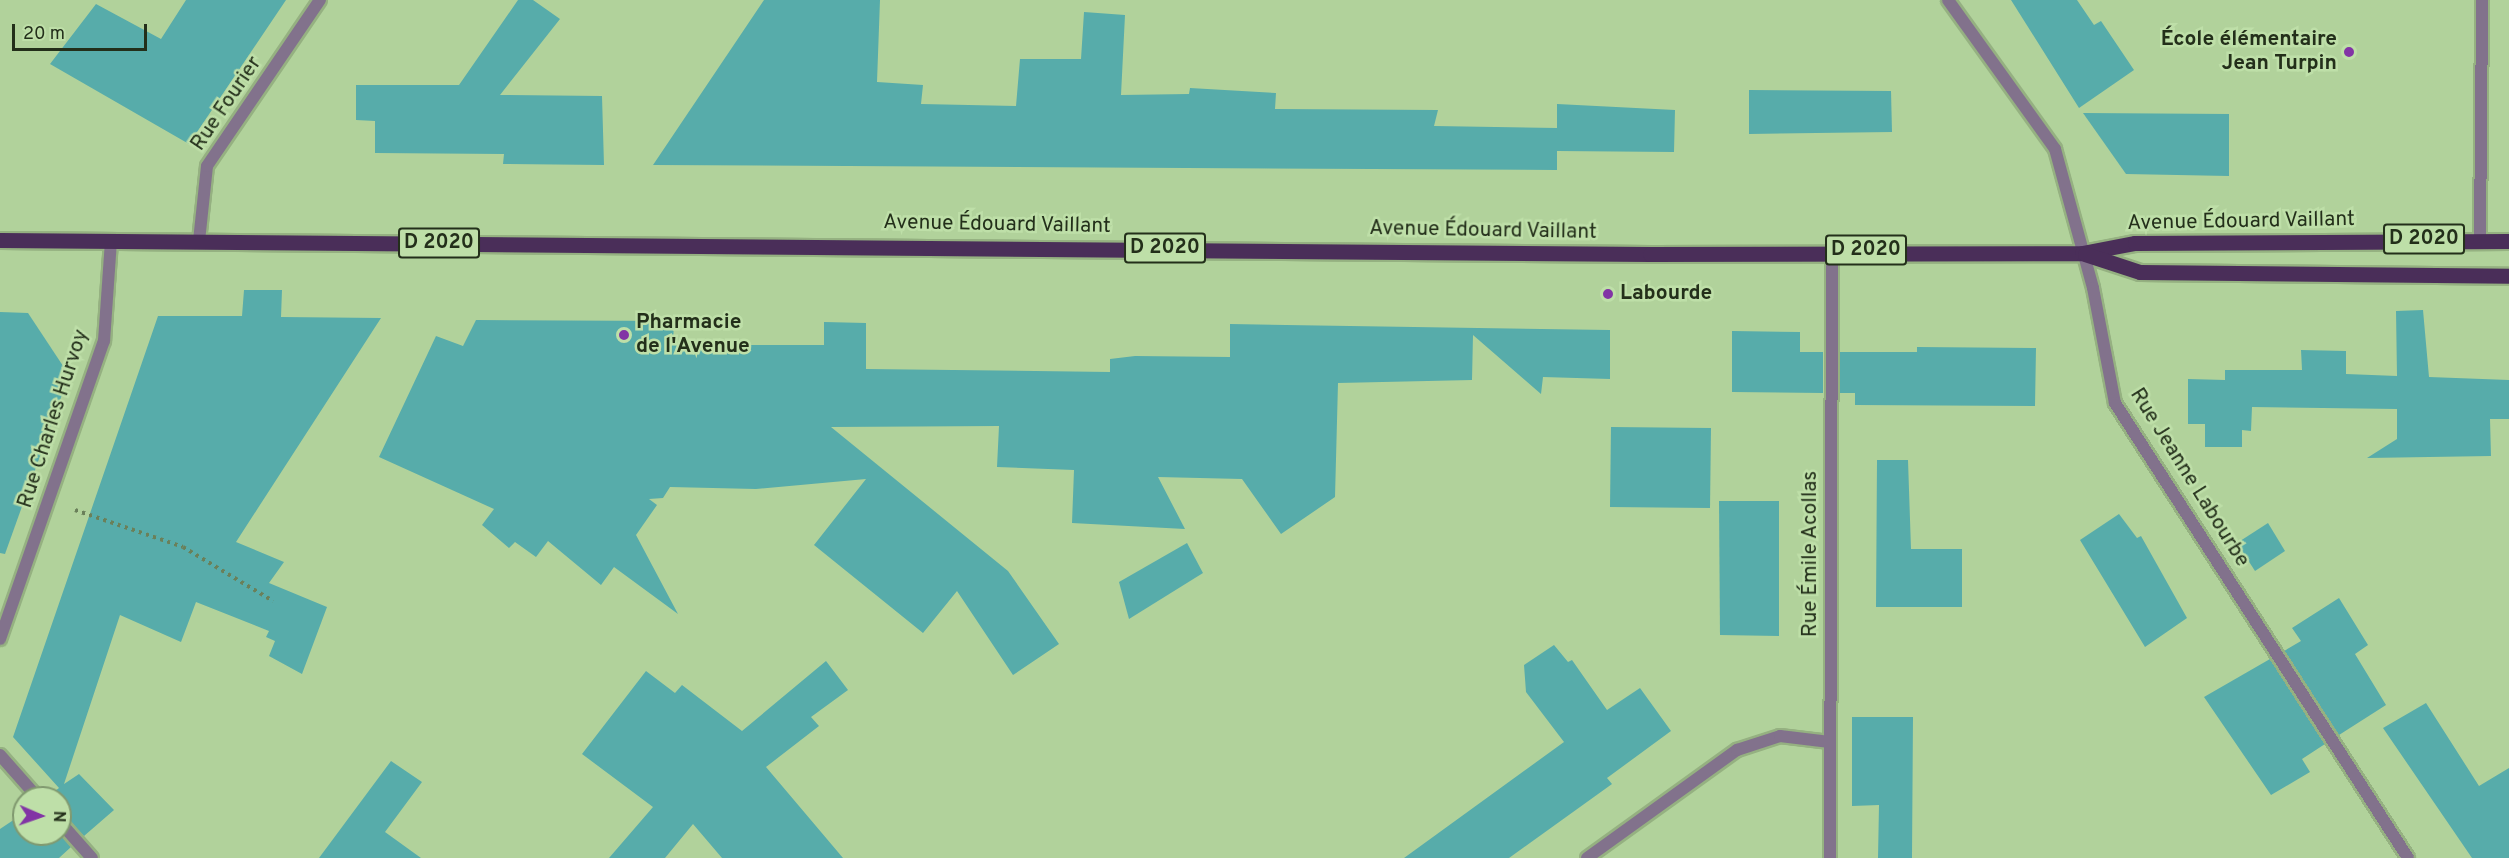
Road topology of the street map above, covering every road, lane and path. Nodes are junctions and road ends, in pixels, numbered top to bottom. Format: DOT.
graph roads {
  1 [pos="320,0"];
  2 [pos="1948,0"];
  3 [pos="2482,0"];
  4 [pos="2480,238"];
  5 [pos="0,240"];
  6 [pos="111,241"];
  7 [pos="199,241"];
  8 [pos="2509,241"];
  9 [pos="1832,250"];
  10 [pos="2082,253"];
  11 [pos="2509,276"];
  12 [pos="48,501"];
  13 [pos="273,601"];
  14 [pos="0,639"];
  15 [pos="1830,741"];
  16 [pos="0,755"];
  17 [pos="27,786"];
  18 [pos="72,836"];
  19 [pos="92,858"];
  20 [pos="1587,858"];
  21 [pos="1830,858"];
  22 [pos="2408,858"];
  1 -- 7 [label="street, Rue Fourier"];
  2 -- 10 [label="street, Rue Jeanne Labourbe"];
  3 -- 4 [label="street"];
  4 -- 8 [label="main road, Avenue Édouard Vaillant / D 2020"];
  4 -- 10 [label="main road, Avenue Édouard Vaillant / D 2020"];
  5 -- 6 [label="main road, D 2020"];
  6 -- 7 [label="main road, D 2020"];
  6 -- 12 [label="street, Rue Charles Hurvoy"];
  7 -- 9 [label="main road, Avenue Édouard Vaillant / D 2020"];
  9 -- 10 [label="main road, Avenue Édouard Vaillant / D 2020"];
  9 -- 15 [label="street, Rue Émile Acollas"];
  10 -- 11 [label="main road, Avenue Édouard Vaillant / D 2020"];
  10 -- 22 [label="street, Rue Jeanne Labourbe"];
  12 -- 13 [label="path"];
  12 -- 14 [label="street, Rue Charles Hurvoy"];
  15 -- 20 [label="street"];
  15 -- 21 [label="street, Rue Émile Acollas"];
  16 -- 17 [label="street"];
  18 -- 19 [label="street"];
}
